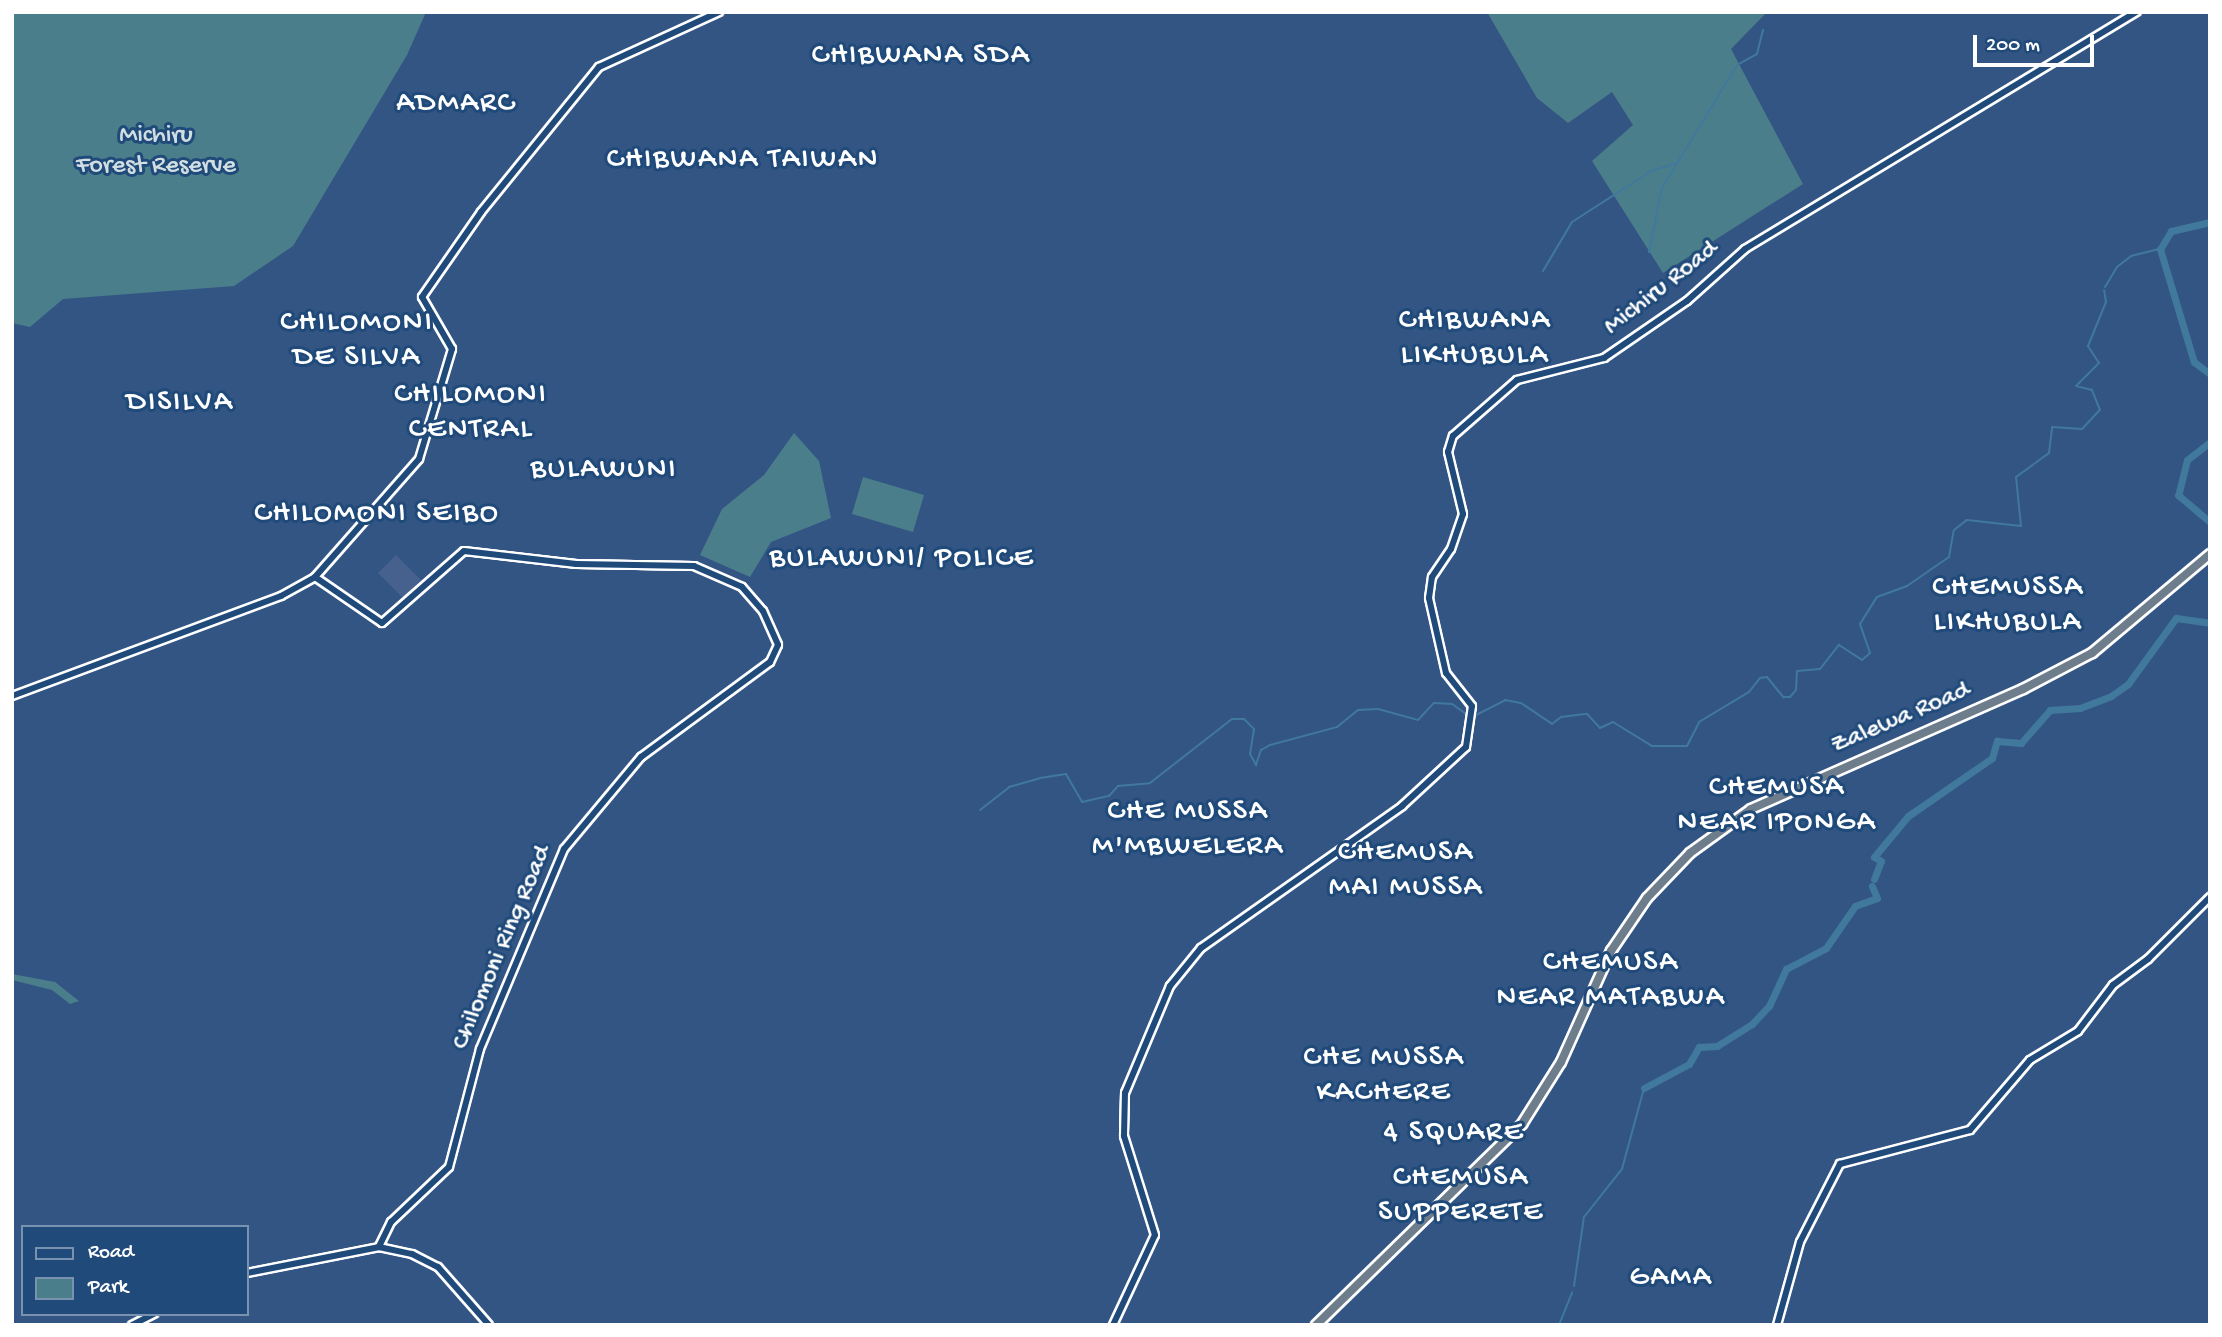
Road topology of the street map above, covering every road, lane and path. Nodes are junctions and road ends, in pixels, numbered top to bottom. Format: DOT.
graph roads {
  1 [pos="719,12"];
  2 [pos="2137,12"];
  3 [pos="2210,554"];
  4 [pos="315,577"];
  5 [pos="12,696"];
  6 [pos="2210,897"];
  7 [pos="379,1247"];
  8 [pos="248,1273"];
  9 [pos="150,1316"];
  10 [pos="132,1325"];
  11 [pos="489,1325"];
  12 [pos="1113,1325"];
  13 [pos="1316,1325"];
  14 [pos="1777,1325"];
  1 -- 4 [label="street"];
  2 -- 12 [label="street, Michiru Road"];
  3 -- 13 [label="highway, Zalewa Road"];
  4 -- 5 [label="street"];
  4 -- 7 [label="street, Chilomoni Ring Road"];
  6 -- 14 [label="street"];
  7 -- 8 [label="street"];
  7 -- 11 [label="street"];
  9 -- 10 [label="street"];
}
